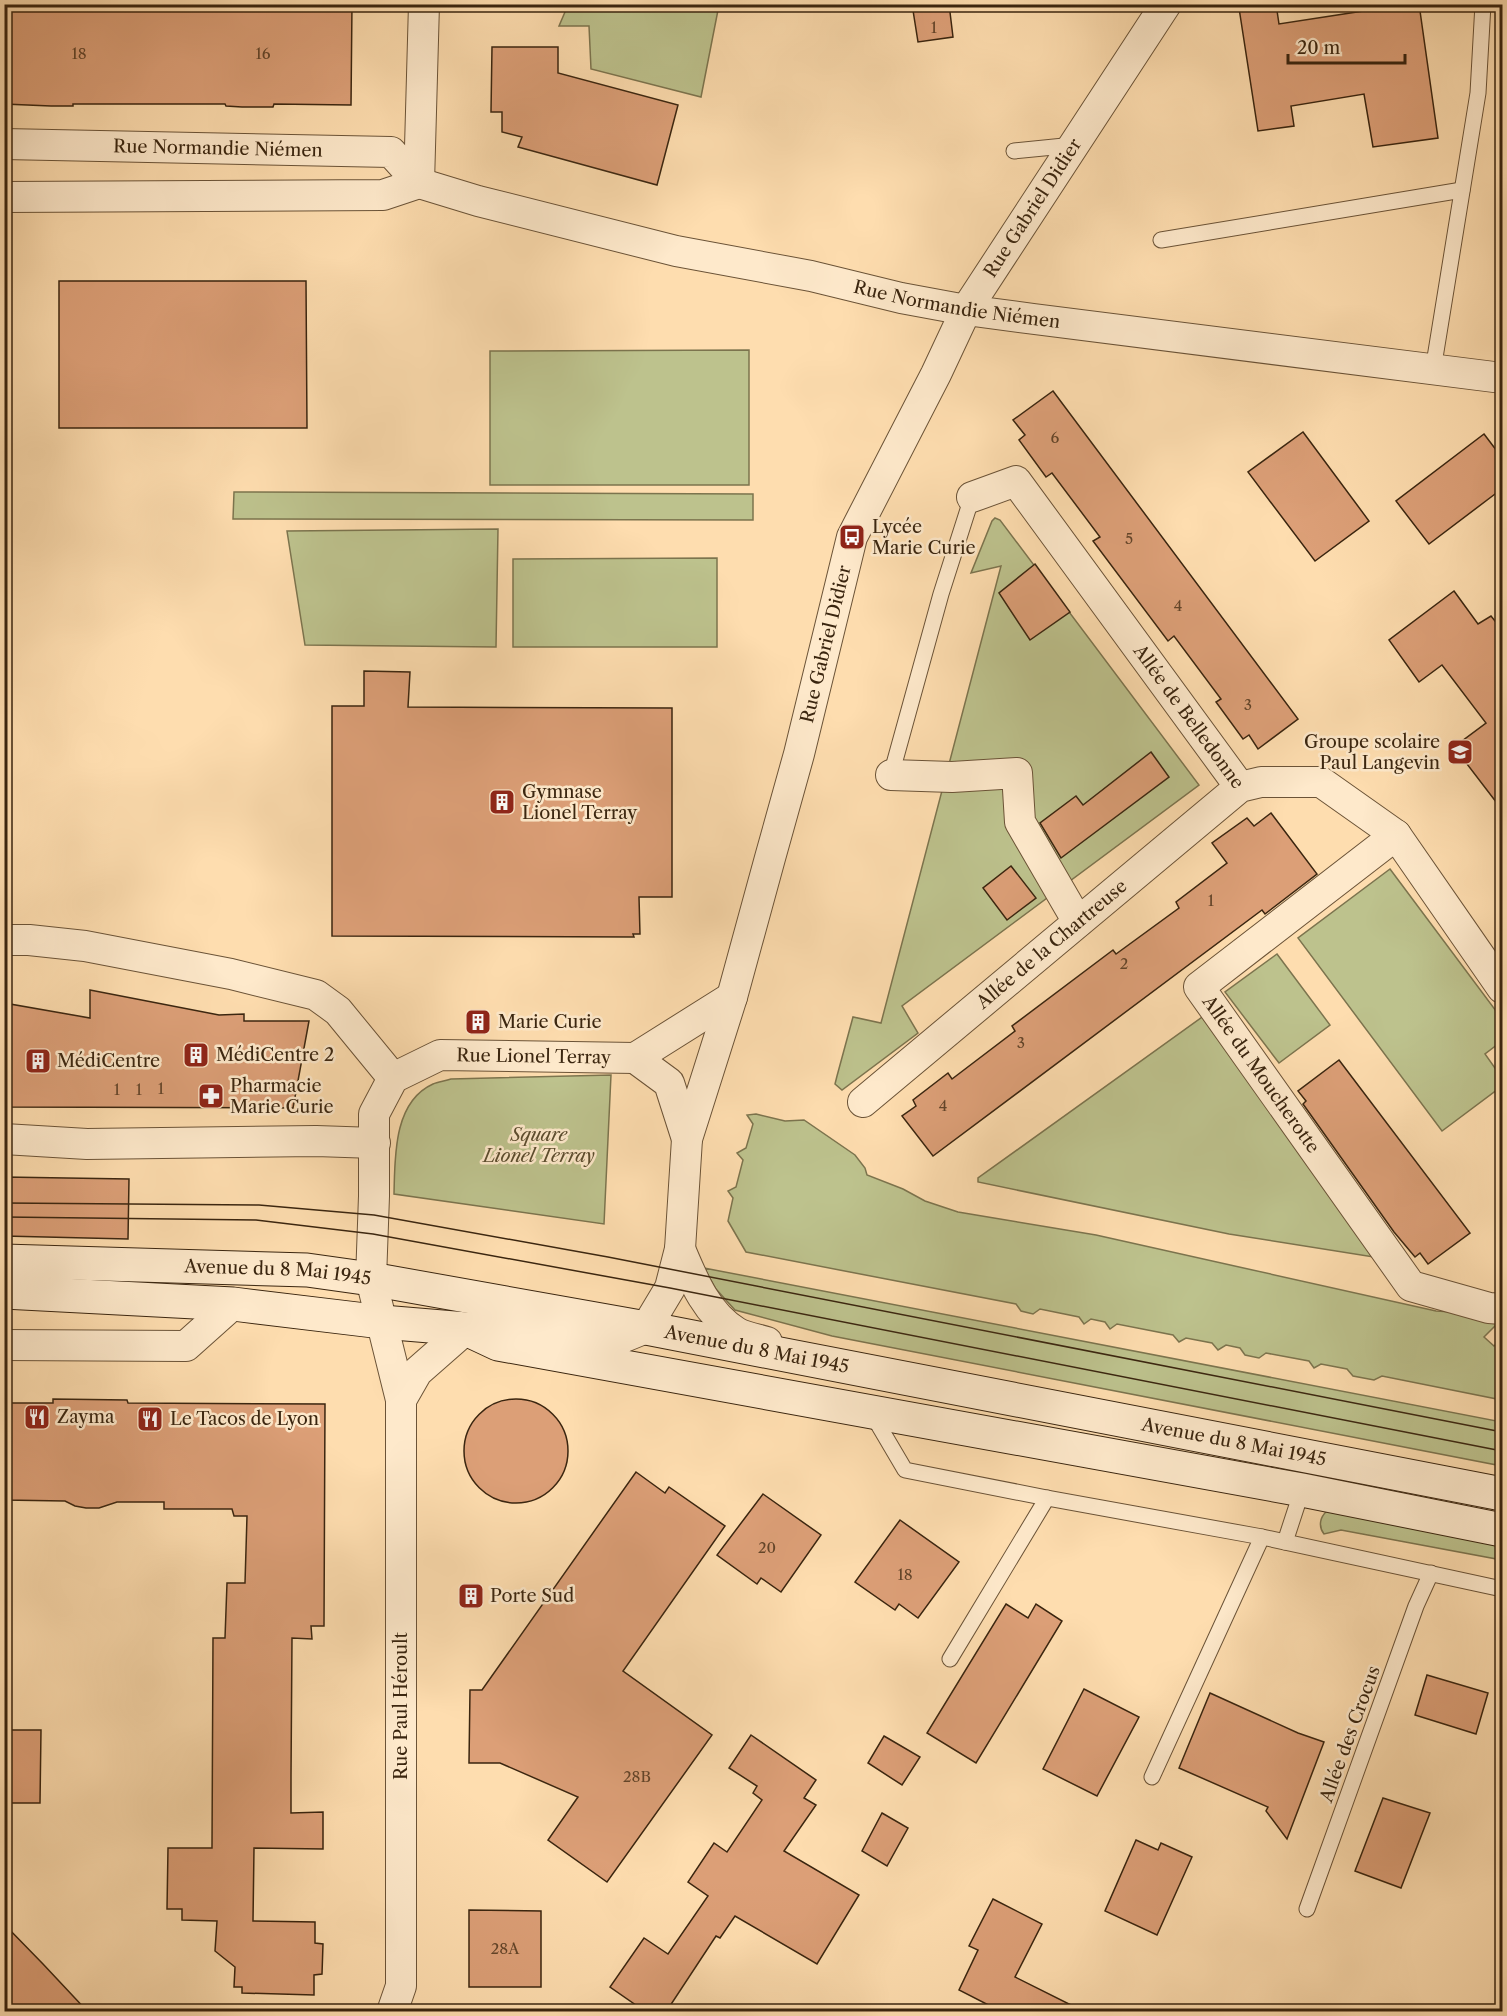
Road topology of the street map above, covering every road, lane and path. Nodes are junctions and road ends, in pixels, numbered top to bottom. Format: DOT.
graph roads {
  1 [pos="424,4"];
  2 [pos="1166,4"];
  3 [pos="1483,4"];
  4 [pos="4,144"];
  5 [pos="1074,146"];
  6 [pos="1014,151"];
  7 [pos="419,183"];
  8 [pos="1462,190"];
  9 [pos="4,196"];
  10 [pos="1161,240"];
  11 [pos="966,310"];
  12 [pos="1433,370"];
  13 [pos="1503,378"];
  14 [pos="972,497"];
  15 [pos="891,774"];
  16 [pos="1240,787"];
  17 [pos="1396,835"];
  18 [pos="1078,922"];
  19 [pos="4,940"];
  20 [pos="1503,988"];
  21 [pos="732,997"];
  22 [pos="635,1058"];
  23 [pos="393,1078"];
  24 [pos="863,1102"];
  25 [pos="4,1139"];
  26 [pos="687,1140"];
  27 [pos="375,1143"];
  28 [pos="680,1249"];
  29 [pos="4,1261"];
  30 [pos="371,1279"];
  31 [pos="4,1292"];
  32 [pos="233,1304"];
  33 [pos="1503,1308"];
  34 [pos="382,1322"];
  35 [pos="646,1328"];
  36 [pos="465,1329"];
  37 [pos="4,1345"];
  38 [pos="840,1366"];
  39 [pos="401,1400"];
  40 [pos="871,1411"];
  41 [pos="1302,1490"];
  42 [pos="1503,1494"];
  43 [pos="1047,1498"];
  44 [pos="1503,1530"];
  45 [pos="1262,1537"];
  46 [pos="1285,1542"];
  47 [pos="1431,1573"];
  48 [pos="1503,1589"];
  49 [pos="950,1659"];
  50 [pos="1152,1777"];
  51 [pos="1307,1909"];
  52 [pos="392,2012"];
  1 -- 7 [label="street"];
  2 -- 5 [label="street, Rue Gabriel Didier"];
  3 -- 8 [label="lane"];
  4 -- 7 [label="street, Rue Normandie Niémen"];
  5 -- 6 [label="lane"];
  5 -- 11 [label="street, Rue Gabriel Didier"];
  7 -- 9 [label="street"];
  7 -- 11 [label="street, Rue Normandie Niémen"];
  8 -- 10 [label="lane"];
  8 -- 12 [label="lane"];
  11 -- 12 [label="street, Rue Normandie Niémen"];
  11 -- 21 [label="street, Rue Gabriel Didier"];
  12 -- 13 [label="street, Rue Normandie Niémen"];
  14 -- 15 [label="lane"];
  14 -- 16 [label="street, Allée de Belledonne"];
  15 -- 18 [label="street"];
  16 -- 17 [label="street, Allée de Belledonne"];
  16 -- 18 [label="street, Allée de la Chartreuse"];
  17 -- 20 [label="street, Allée de Belledonne"];
  17 -- 33 [label="street, Allée du Moucherotte"];
  18 -- 24 [label="street, Allée de la Chartreuse"];
  19 -- 23 [label="street"];
  21 -- 22 [label="street, Rue Lionel Terray"];
  21 -- 26 [label="street, Rue Gabriel Didier"];
  22 -- 23 [label="street, Rue Lionel Terray"];
  22 -- 26 [label="street, Rue Lionel Terray"];
  23 -- 27 [label="street"];
  25 -- 27 [label="street"];
  26 -- 28 [label="street"];
  27 -- 30 [label="street"];
  28 -- 35 [label="street"];
  28 -- 38 [label="street"];
  29 -- 30 [label="main road, Avenue du 8 Mai 1945"];
  30 -- 34 [label="street, Rue Paul Héroult"];
  30 -- 35 [label="main road, Avenue du 8 Mai 1945"];
  31 -- 32 [label="main road, Avenue du 8 Mai 1945"];
  32 -- 34 [label="main road, Avenue du 8 Mai 1945"];
  32 -- 37 [label="street, Avenue du 8 Mai 1945"];
  34 -- 36 [label="main road, Avenue du 8 Mai 1945"];
  34 -- 39 [label="street, Rue Paul Héroult"];
  35 -- 36 [label="street"];
  35 -- 38 [label="main road, Avenue du 8 Mai 1945"];
  36 -- 39 [label="street, Rue Paul Héroult"];
  36 -- 40 [label="main road, Avenue du 8 Mai 1945"];
  38 -- 42 [label="main road, Avenue du 8 Mai 1945"];
  39 -- 52 [label="street, Rue Paul Héroult"];
  40 -- 41 [label="main road, Avenue du 8 Mai 1945"];
  40 -- 43 [label="lane"];
  41 -- 44 [label="main road, Avenue du 8 Mai 1945"];
  41 -- 46 [label="lane"];
  43 -- 45 [label="lane"];
  43 -- 49 [label="lane"];
  45 -- 46 [label="lane"];
  45 -- 50 [label="lane"];
  46 -- 47 [label="lane"];
  47 -- 48 [label="lane"];
  47 -- 51 [label="lane, Allée des Crocus"];
}
